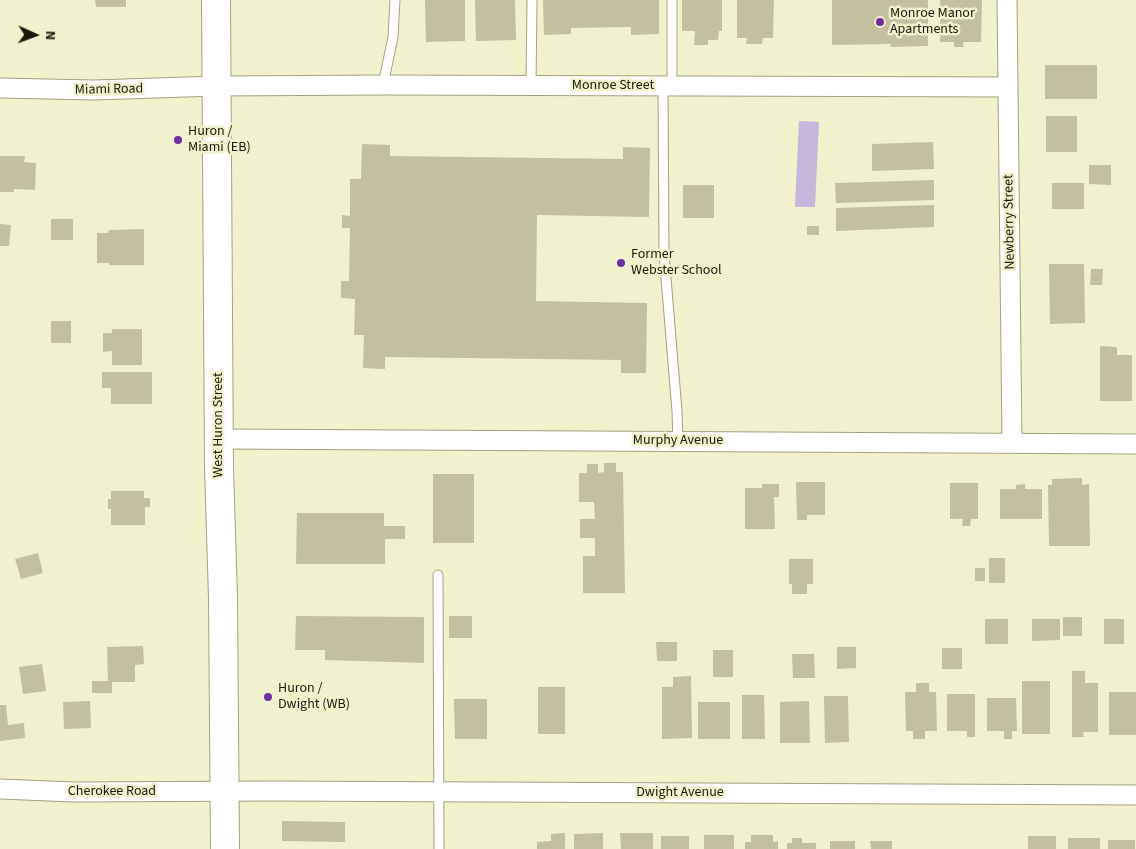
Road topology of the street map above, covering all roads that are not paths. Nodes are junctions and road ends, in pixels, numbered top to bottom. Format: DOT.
graph roads {
  1 [pos="216,0"];
  2 [pos="395,0"];
  3 [pos="532,0"];
  4 [pos="672,0"];
  5 [pos="1007,0"];
  6 [pos="383,84"];
  7 [pos="531,85"];
  8 [pos="217,86"];
  9 [pos="667,86"];
  10 [pos="1008,87"];
  11 [pos="0,88"];
  12 [pos="219,439"];
  13 [pos="678,441"];
  14 [pos="1012,443"];
  15 [pos="1136,444"];
  16 [pos="438,575"];
  17 [pos="0,789"];
  18 [pos="225,791"];
  19 [pos="439,792"];
  20 [pos="1136,795"];
  21 [pos="225,849"];
  22 [pos="439,849"];
  1 -- 8 [label="highway, West Huron Street"];
  2 -- 6 [label="lane"];
  3 -- 7 [label="lane"];
  4 -- 9 [label="lane"];
  5 -- 10 [label="street, Newberry Street"];
  6 -- 7 [label="street, Monroe Street"];
  6 -- 8 [label="street, Monroe Street"];
  7 -- 9 [label="street, Monroe Street"];
  8 -- 11 [label="street, Miami Road"];
  8 -- 12 [label="highway, West Huron Street"];
  9 -- 10 [label="street, Monroe Street"];
  9 -- 13 [label="lane"];
  10 -- 14 [label="street, Newberry Street"];
  12 -- 13 [label="street, Murphy Avenue"];
  12 -- 18 [label="highway, West Huron Street"];
  13 -- 14 [label="street, Murphy Avenue"];
  14 -- 15 [label="street, Murphy Avenue"];
  16 -- 19 [label="lane"];
  17 -- 18 [label="street, Cherokee Road"];
  18 -- 19 [label="street, Dwight Avenue"];
  18 -- 21 [label="highway, West Huron Street"];
  19 -- 20 [label="street, Dwight Avenue"];
  19 -- 22 [label="lane"];
}
